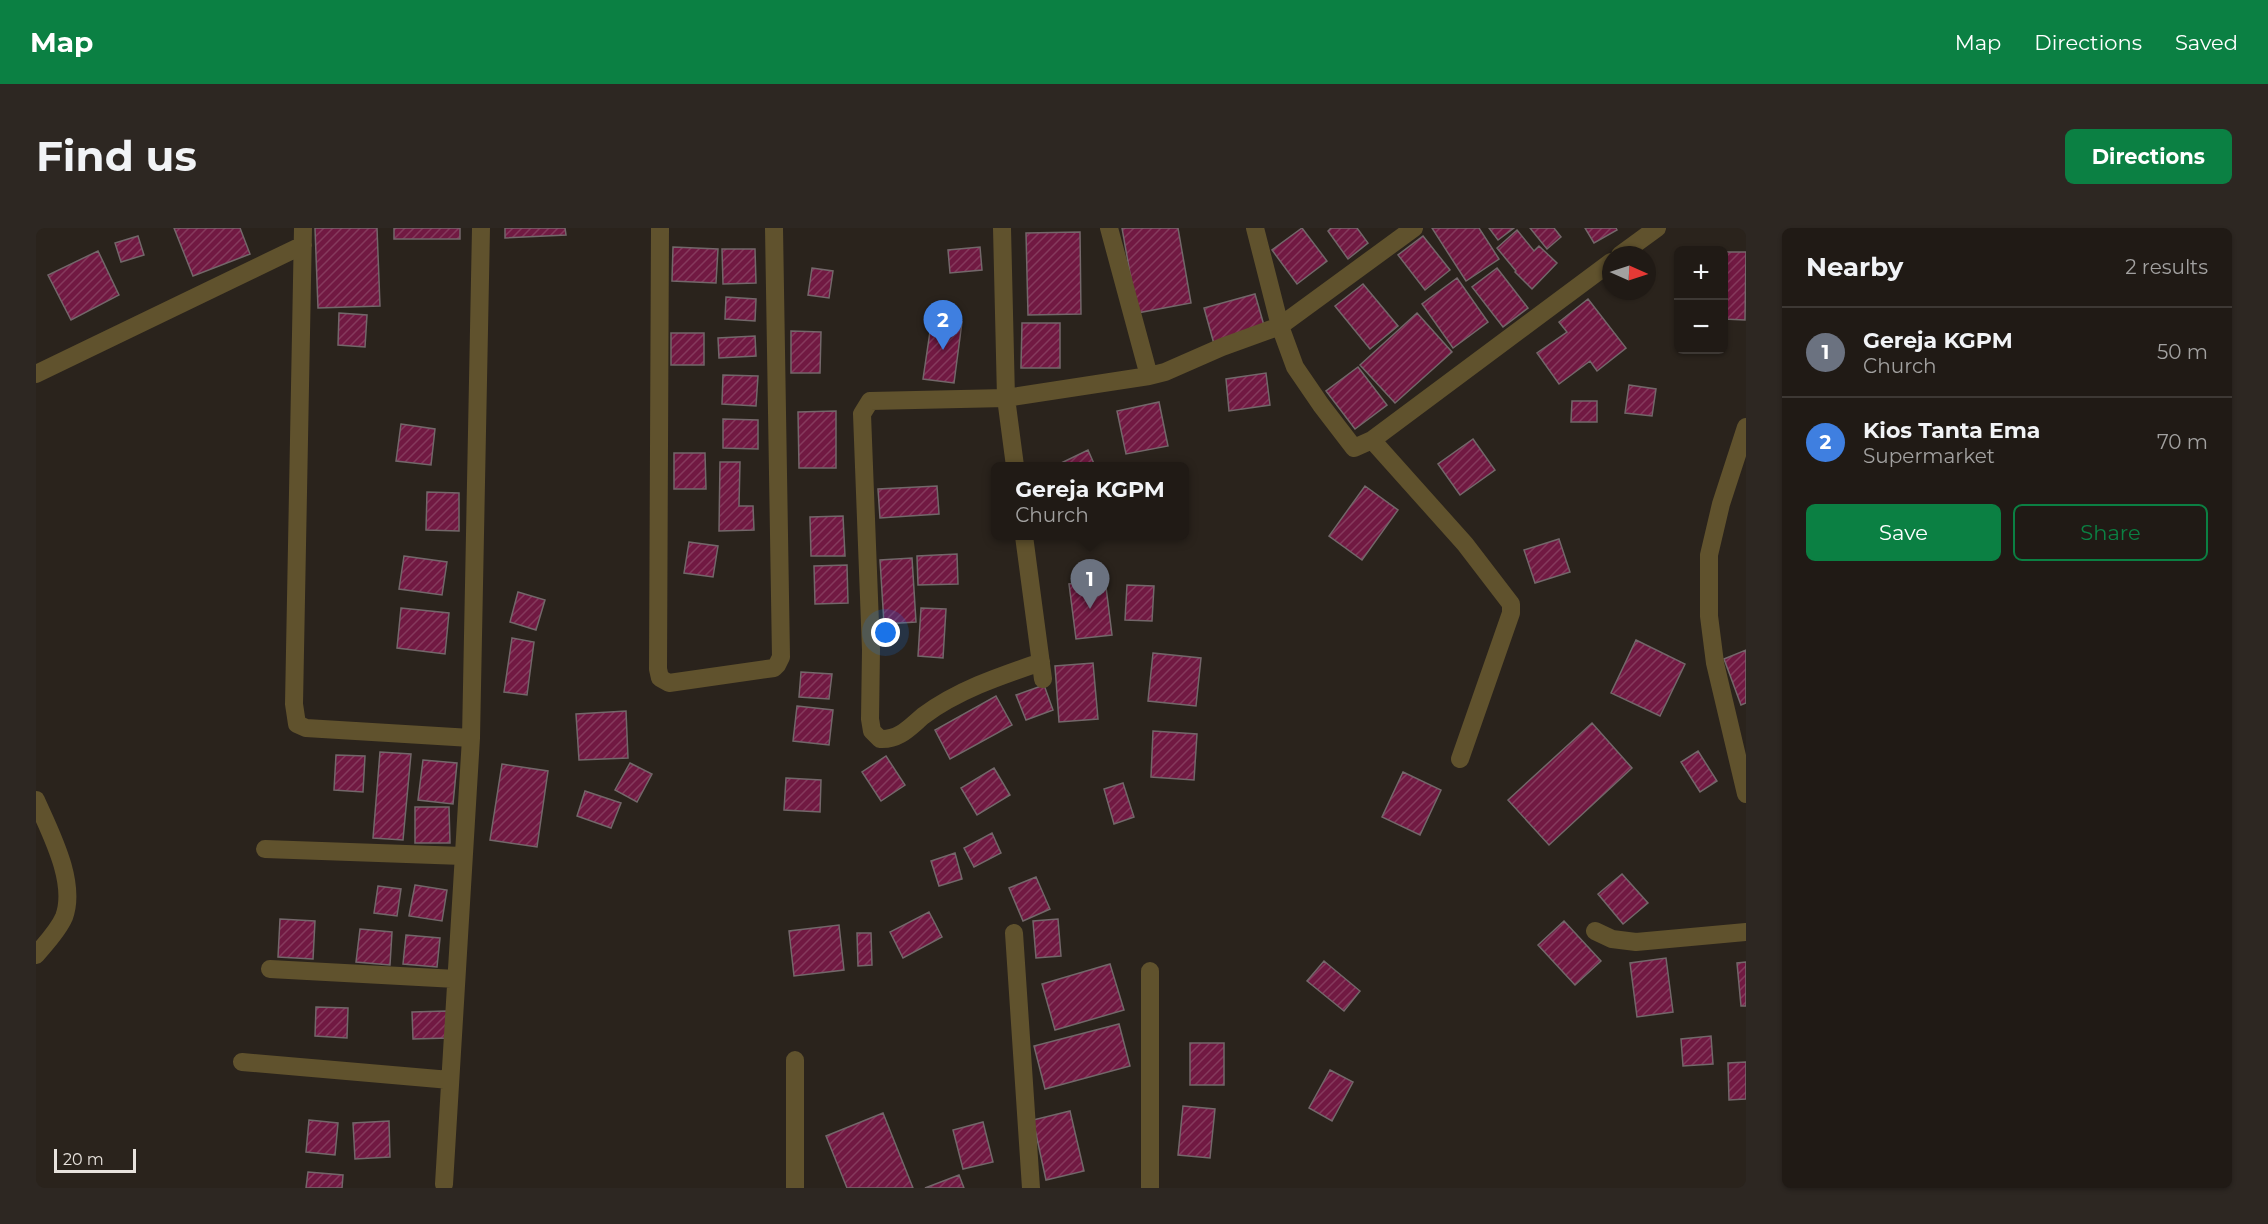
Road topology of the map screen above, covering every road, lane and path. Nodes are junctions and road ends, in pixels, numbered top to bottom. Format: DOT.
graph roads {
  1 [pos="481,228"];
  2 [pos="660,228"];
  3 [pos="774,228"];
  4 [pos="1002,228"];
  5 [pos="1109,228"];
  6 [pos="1255,228"];
  7 [pos="1414,228"];
  8 [pos="1657,228"];
  9 [pos="303,236"];
  10 [pos="1632,246"];
  11 [pos="1602,269"];
  12 [pos="1280,326"];
  13 [pos="36,374"];
  14 [pos="1149,376"];
  15 [pos="1006,398"];
  16 [pos="1746,427"];
  17 [pos="1372,440"];
  18 [pos="1014,462"];
  19 [pos="1025,540"];
  20 [pos="471,738"];
  21 [pos="1460,759"];
  22 [pos="1746,794"];
  23 [pos="36,801"];
  24 [pos="266,849"];
  25 [pos="464,856"];
  26 [pos="1595,931"];
  27 [pos="1746,932"];
  28 [pos="1014,933"];
  29 [pos="36,955"];
  30 [pos="270,969"];
  31 [pos="1150,971"];
  32 [pos="456,979"];
  33 [pos="795,1060"];
  34 [pos="242,1062"];
  35 [pos="450,1080"];
  36 [pos="444,1184"];
  37 [pos="795,1188"];
  38 [pos="1031,1188"];
  39 [pos="1150,1188"];
  1 -- 20 [label="street"];
  2 -- 3 [label="street"];
  4 -- 15 [label="street"];
  5 -- 14 [label="street"];
  6 -- 12 [label="street"];
  7 -- 12 [label="street"];
  8 -- 10 [label="street"];
  9 -- 13 [label="street"];
  9 -- 20 [label="street"];
  11 -- 17 [label="street"];
  12 -- 14 [label="street"];
  12 -- 17 [label="street"];
  14 -- 15 [label="street"];
  15 -- 18 [label="street"];
  15 -- 19 [label="street"];
  16 -- 22 [label="street"];
  17 -- 21 [label="street"];
  20 -- 25 [label="street"];
  23 -- 29 [label="street"];
  24 -- 25 [label="street"];
  25 -- 32 [label="street"];
  26 -- 27 [label="street"];
  28 -- 38 [label="street"];
  30 -- 32 [label="street"];
  31 -- 39 [label="street"];
  32 -- 35 [label="street"];
  33 -- 37 [label="street"];
  34 -- 35 [label="street"];
  35 -- 36 [label="street"];
}
